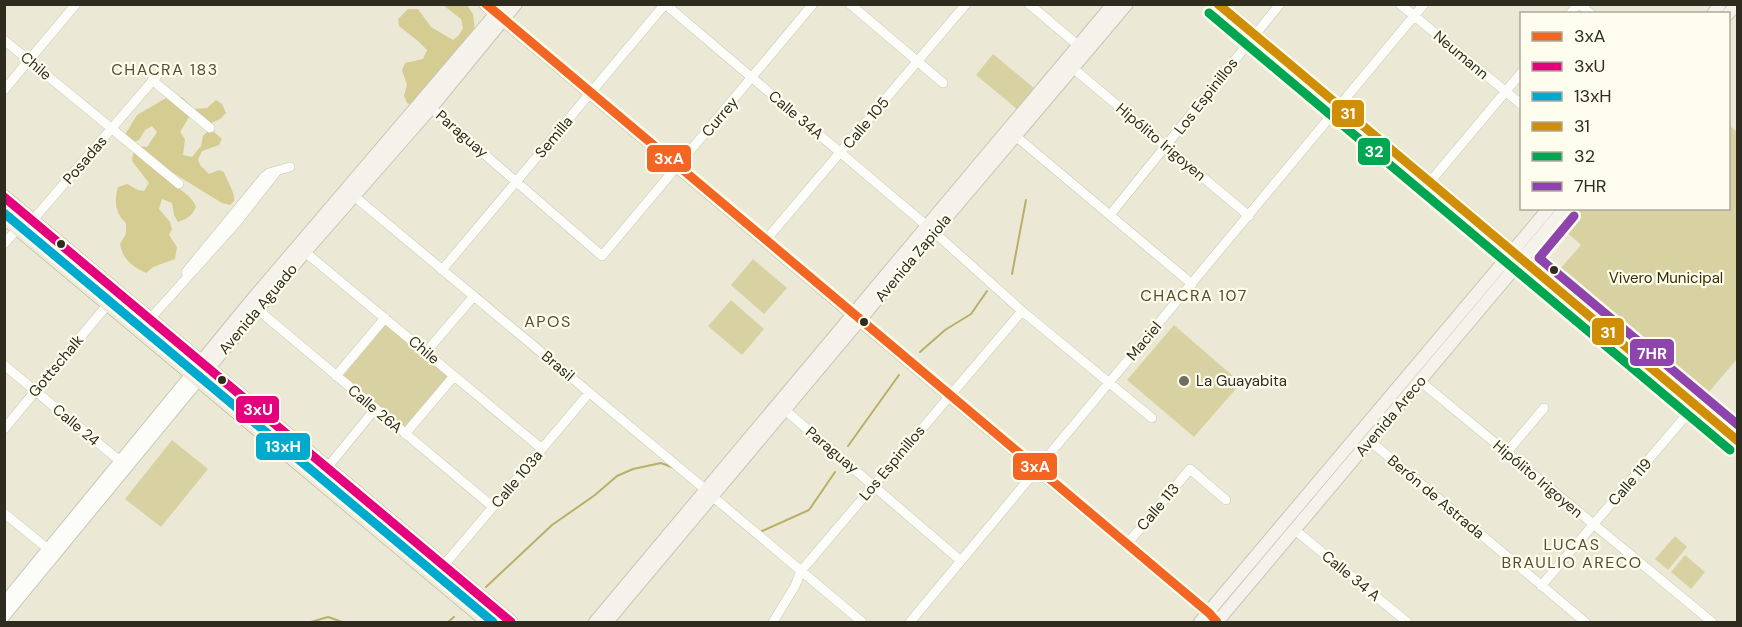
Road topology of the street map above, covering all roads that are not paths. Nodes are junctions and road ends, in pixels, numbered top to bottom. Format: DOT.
graph roads {
  1 [pos="76,4"];
  2 [pos="484,4"];
  3 [pos="516,4"];
  4 [pos="813,4"];
  5 [pos="850,4"];
  6 [pos="966,4"];
  7 [pos="1029,4"];
  8 [pos="1113,4"];
  9 [pos="1127,4"];
  10 [pos="1216,4"];
  11 [pos="1280,4"];
  12 [pos="1400,4"];
  13 [pos="1425,4"];
  14 [pos="665,5"];
  15 [pos="501,13"];
  16 [pos="1414,16"];
  17 [pos="1254,36"];
  18 [pos="4,40"];
  19 [pos="1079,46"];
  20 [pos="29,60"];
  21 [pos="918,62"];
  22 [pos="1074,69"];
  23 [pos="161,71"];
  24 [pos="1520,73"];
  25 [pos="752,78"];
  26 [pos="152,80"];
  27 [pos="943,83"];
  28 [pos="4,90"];
  29 [pos="1505,92"];
  30 [pos="590,94"];
  31 [pos="1520,104"];
  32 [pos="1339,107"];
  33 [pos="431,108"];
  34 [pos="210,128"];
  35 [pos="111,129"];
  36 [pos="1013,134"];
  37 [pos="1167,146"];
  38 [pos="840,153"];
  39 [pos="290,167"];
  40 [pos="678,167"];
  41 [pos="517,181"];
  42 [pos="1429,183"];
  43 [pos="178,184"];
  44 [pos="354,196"];
  45 [pos="4,197"];
  46 [pos="1548,210"];
  47 [pos="1563,210"];
  48 [pos="1110,215"];
  49 [pos="1249,216"];
  50 [pos="4,217"];
  51 [pos="32,221"];
  52 [pos="18,228"];
  53 [pos="930,229"];
  54 [pos="765,241"];
  55 [pos="4,244"];
  56 [pos="305,252"];
  57 [pos="602,256"];
  58 [pos="1517,256"];
  59 [pos="442,270"];
  60 [pos="1192,284"];
  61 [pos="474,296"];
  62 [pos="108,304"];
  63 [pos="257,309"];
  64 [pos="1022,311"];
  65 [pos="385,318"];
  66 [pos="856,318"];
  67 [pos="149,320"];
  68 [pos="426,352"];
  69 [pos="205,365"];
  70 [pos="4,366"];
  71 [pos="336,376"];
  72 [pos="454,376"];
  73 [pos="195,377"];
  74 [pos="1420,381"];
  75 [pos="1109,384"];
  76 [pos="36,391"];
  77 [pos="589,393"];
  78 [pos="950,395"];
  79 [pos="1695,405"];
  80 [pos="1544,408"];
  81 [pos="375,409"];
  82 [pos="785,410"];
  83 [pos="1152,418"];
  84 [pos="4,429"];
  85 [pos="405,434"];
  86 [pos="1370,441"];
  87 [pos="1737,441"];
  88 [pos="542,449"];
  89 [pos="1507,452"];
  90 [pos="120,461"];
  91 [pos="327,468"];
  92 [pos="1038,469"];
  93 [pos="873,485"];
  94 [pos="709,493"];
  95 [pos="1226,500"];
  96 [pos="493,507"];
  97 [pos="4,513"];
  98 [pos="1593,524"];
  99 [pos="1295,530"];
  100 [pos="1126,544"];
  101 [pos="48,549"];
  102 [pos="961,561"];
  103 [pos="444,565"];
  104 [pos="801,571"];
  105 [pos="1541,585"];
  106 [pos="4,602"];
  107 [pos="4,617"];
  108 [pos="1212,621"];
  109 [pos="489,622"];
  110 [pos="511,622"];
  111 [pos="595,622"];
  112 [pos="607,622"];
  113 [pos="773,622"];
  114 [pos="862,622"];
  115 [pos="910,622"];
  116 [pos="1407,622"];
  117 [pos="1584,622"];
  118 [pos="1712,622"];
  1 -- 20 [label="street"];
  2 -- 15 [label="main road"];
  3 -- 15 [label="main road, Avenida Aguado"];
  4 -- 25 [label="street, Currey"];
  5 -- 21 [label="street"];
  6 -- 21 [label="street, Calle 105"];
  7 -- 19 [label="street"];
  8 -- 19 [label="main road, Avenida Zapiola"];
  9 -- 22 [label="main road, Avenida Zapiola"];
  10 -- 17 [label="main road"];
  11 -- 17 [label="street, Los Espinillos"];
  12 -- 16 [label="street, Neumann"];
  13 -- 16 [label="street, Maciel"];
  14 -- 25 [label="street, Calle 34A"];
  14 -- 30 [label="street, Semilla"];
  15 -- 30 [label="main road"];
  15 -- 33 [label="main road, Avenida Aguado"];
  15 -- 69 [label="main road, Avenida Aguado"];
  16 -- 29 [label="street, Neumann"];
  16 -- 32 [label="street, Maciel"];
  17 -- 32 [label="main road"];
  17 -- 37 [label="street, Los Espinillos"];
  18 -- 20 [label="street, Chile"];
  19 -- 36 [label="main road, Avenida Zapiola"];
  20 -- 28 [label="street"];
  20 -- 35 [label="street, Chile"];
  21 -- 27 [label="street"];
  21 -- 38 [label="street, Calle 105"];
  22 -- 36 [label="main road, Avenida Zapiola"];
  22 -- 37 [label="street, Hipólito Irigoyen"];
  23 -- 26 [label="street, Posadas"];
  24 -- 29 [label="street"];
  25 -- 38 [label="street, Calle 34A"];
  25 -- 40 [label="street, Currey"];
  26 -- 34 [label="street"];
  26 -- 35 [label="street, Posadas"];
  29 -- 31 [label="street, Neumann"];
  29 -- 42 [label="street"];
  30 -- 40 [label="main road"];
  30 -- 41 [label="street, Semilla"];
  32 -- 42 [label="main road"];
  32 -- 49 [label="street, Maciel"];
  33 -- 41 [label="street, Paraguay"];
  33 -- 44 [label="main road, Avenida Aguado"];
  35 -- 43 [label="street, Chile"];
  35 -- 51 [label="street, Posadas"];
  36 -- 48 [label="street"];
  36 -- 53 [label="main road, Avenida Zapiola"];
  37 -- 48 [label="street, Los Espinillos"];
  37 -- 49 [label="street, Hipólito Irigoyen"];
  38 -- 53 [label="street, Calle 34A"];
  38 -- 54 [label="street, Calle 105"];
  39 -- 67 [label="street"];
  40 -- 54 [label="main road"];
  40 -- 57 [label="street, Currey"];
  41 -- 57 [label="street, Paraguay"];
  41 -- 59 [label="street, Semilla"];
  42 -- 58 [label="main road"];
  44 -- 56 [label="main road, Avenida Aguado"];
  44 -- 59 [label="street, Brasil"];
  45 -- 51 [label="main road"];
  46 -- 58 [label="main road, Avenida Areco"];
  47 -- 58 [label="main road, Avenida Areco"];
  48 -- 60 [label="street"];
  49 -- 60 [label="street, Maciel"];
  50 -- 52 [label="main road"];
  51 -- 52 [label="street, Posadas"];
  51 -- 67 [label="main road"];
  52 -- 55 [label="street, Posadas"];
  52 -- 62 [label="main road"];
  53 -- 64 [label="street, Calle 34A"];
  53 -- 66 [label="main road, Avenida Zapiola"];
  54 -- 66 [label="main road"];
  56 -- 63 [label="main road, Avenida Aguado"];
  56 -- 65 [label="street, Chile"];
  58 -- 74 [label="main road, Avenida Areco"];
  58 -- 79 [label="main road"];
  58 -- 108 [label="main road, Avenida Areco"];
  59 -- 61 [label="street, Brasil"];
  60 -- 75 [label="street, Maciel"];
  61 -- 68 [label="street"];
  61 -- 77 [label="street, Brasil"];
  62 -- 73 [label="main road"];
  62 -- 76 [label="street, Gottschalk"];
  63 -- 69 [label="main road, Avenida Aguado"];
  63 -- 71 [label="street, Calle 26A"];
  64 -- 75 [label="street, Calle 34A"];
  64 -- 78 [label="street, Los Espinillos"];
  65 -- 68 [label="street, Chile"];
  65 -- 71 [label="street"];
  66 -- 78 [label="main road"];
  66 -- 82 [label="main road, Avenida Zapiola"];
  66 -- 94 [label="main road, Avenida Zapiola"];
  67 -- 69 [label="main road"];
  68 -- 72 [label="street, Chile"];
  69 -- 73 [label="main road, Avenida Aguado"];
  69 -- 91 [label="main road"];
  70 -- 76 [label="street, Calle 24"];
  71 -- 81 [label="street, Calle 26A"];
  72 -- 85 [label="street"];
  72 -- 88 [label="street, Chile"];
  73 -- 90 [label="street, Avenida Aguado"];
  73 -- 107 [label="street, Avenida Aguado"];
  73 -- 109 [label="main road"];
  74 -- 86 [label="main road, Avenida Areco"];
  74 -- 89 [label="street, Hipólito Irigoyen"];
  75 -- 83 [label="street, Calle 34A"];
  75 -- 92 [label="street, Maciel"];
  76 -- 84 [label="street, Gottschalk"];
  76 -- 90 [label="street, Calle 24"];
  77 -- 88 [label="street, Calle 103a"];
  77 -- 94 [label="street, Brasil"];
  78 -- 92 [label="main road"];
  78 -- 93 [label="street, Los Espinillos"];
  79 -- 87 [label="main road"];
  79 -- 98 [label="street, Calle 119"];
  80 -- 89 [label="street"];
  81 -- 85 [label="street, Calle 26A"];
  81 -- 91 [label="street"];
  82 -- 93 [label="street, Paraguay"];
  82 -- 94 [label="main road, Avenida Zapiola"];
  85 -- 96 [label="street, Calle 26A"];
  86 -- 99 [label="main road, Avenida Areco"];
  86 -- 105 [label="street, Berón de Astrada"];
  88 -- 96 [label="street, Calle 103a"];
  89 -- 98 [label="street, Hipólito Irigoyen"];
  90 -- 101 [label="street, Avenida Aguado"];
  91 -- 103 [label="main road"];
  92 -- 100 [label="main road"];
  92 -- 102 [label="street, Maciel"];
  93 -- 102 [label="street, Paraguay"];
  93 -- 104 [label="street, Los Espinillos"];
  94 -- 104 [label="street, Brasil"];
  94 -- 111 [label="main road, Avenida Zapiola"];
  94 -- 112 [label="main road, Avenida Zapiola"];
  95 -- 100 [label="street, Calle 113"];
  96 -- 103 [label="street, Calle 103a"];
  97 -- 101 [label="street"];
  98 -- 105 [label="street, Calle 119"];
  98 -- 118 [label="street, Hipólito Irigoyen"];
  99 -- 108 [label="main road, Avenida Areco"];
  99 -- 116 [label="street, Calle 34 A"];
  100 -- 108 [label="main road"];
  101 -- 106 [label="street, Avenida Aguado"];
  102 -- 115 [label="street, Maciel"];
  103 -- 110 [label="main road"];
  104 -- 113 [label="street, Los Espinillos"];
  104 -- 114 [label="street, Brasil"];
  105 -- 117 [label="street, Berón de Astrada"];
}
